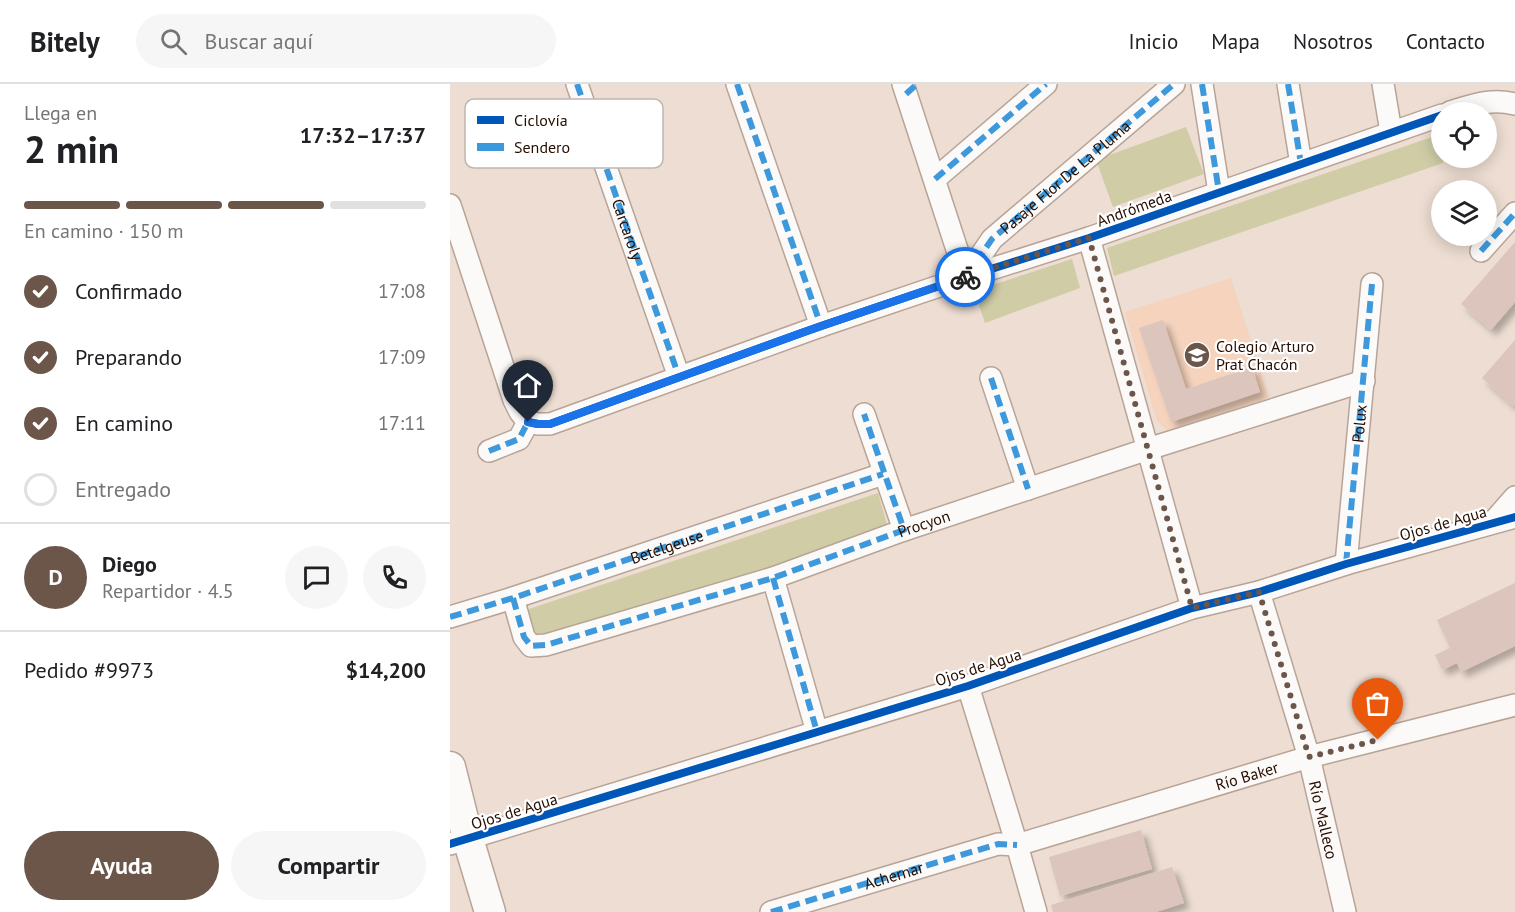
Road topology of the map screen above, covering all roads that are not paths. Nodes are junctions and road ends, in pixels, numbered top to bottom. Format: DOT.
graph roads {
  1 [pos="577,84"];
  2 [pos="737,84"];
  3 [pos="1046,84"];
  4 [pos="1174,84"];
  5 [pos="1202,84"];
  6 [pos="1288,84"];
  7 [pos="1383,84"];
  8 [pos="908,87"];
  9 [pos="582,99"];
  10 [pos="1482,102"];
  11 [pos="1515,104"];
  12 [pos="1431,119"];
  13 [pos="1391,132"];
  14 [pos="1301,164"];
  15 [pos="606,168"];
  16 [pos="934,179"];
  17 [pos="1219,192"];
  18 [pos="450,205"];
  19 [pos="1515,213"];
  20 [pos="1089,238"];
  21 [pos="1481,251"];
  22 [pos="966,277"];
  23 [pos="1372,284"];
  24 [pos="821,326"];
  25 [pos="679,377"];
  26 [pos="991,378"];
  27 [pos="1364,381"];
  28 [pos="864,414"];
  29 [pos="528,422"];
  30 [pos="1148,449"];
  31 [pos="489,451"];
  32 [pos="883,474"];
  33 [pos="1028,489"];
  34 [pos="1515,497"];
  35 [pos="1515,516"];
  36 [pos="1493,522"];
  37 [pos="904,530"];
  38 [pos="1346,564"];
  39 [pos="773,578"];
  40 [pos="1259,592"];
  41 [pos="513,598"];
  42 [pos="1192,608"];
  43 [pos="450,617"];
  44 [pos="968,686"];
  45 [pos="1515,705"];
  46 [pos="817,732"];
  47 [pos="1309,757"];
  48 [pos="450,767"];
  49 [pos="459,842"];
  50 [pos="1017,845"];
  51 [pos="490,912"];
  52 [pos="771,912"];
  53 [pos="1036,912"];
  54 [pos="1345,912"];
  1 -- 9 [label="street, Carcaroly"];
  2 -- 24 [label="street"];
  3 -- 16 [label="street"];
  4 -- 22 [label="street, Pasaje Flor De La Pluma"];
  5 -- 17 [label="street"];
  6 -- 14 [label="street"];
  7 -- 13 [label="street"];
  8 -- 16 [label="street"];
  10 -- 11 [label="street"];
  12 -- 13 [label="street, Andrómeda"];
  13 -- 14 [label="street, Andrómeda"];
  14 -- 17 [label="street, Andrómeda"];
  15 -- 25 [label="street, Carcaroly"];
  16 -- 22 [label="street"];
  17 -- 20 [label="street, Andrómeda"];
  18 -- 29 [label="street"];
  19 -- 21 [label="street"];
  20 -- 22 [label="street, Andrómeda"];
  20 -- 30 [label="street"];
  22 -- 24 [label="street, Andrómeda"];
  23 -- 27 [label="street, Polux"];
  24 -- 25 [label="street, Andrómeda"];
  25 -- 29 [label="street, Andrómeda"];
  26 -- 33 [label="street"];
  27 -- 30 [label="street, Procyon"];
  27 -- 38 [label="street, Polux"];
  28 -- 32 [label="street"];
  29 -- 31 [label="street"];
  30 -- 33 [label="street, Procyon"];
  30 -- 42 [label="street"];
  32 -- 37 [label="street"];
  32 -- 41 [label="street, Betelgeuse"];
  33 -- 37 [label="street, Procyon"];
  34 -- 36 [label="street"];
  35 -- 36 [label="street, Ojos de Agua"];
  36 -- 38 [label="street, Ojos de Agua"];
  37 -- 39 [label="street, Procyon"];
  38 -- 40 [label="street, Ojos de Agua"];
  39 -- 41 [label="street, Procyon"];
  39 -- 46 [label="street"];
  40 -- 42 [label="street, Ojos de Agua"];
  40 -- 47 [label="street, Río Malleco"];
  41 -- 43 [label="street, Betelgeuse"];
  42 -- 44 [label="street, Ojos de Agua"];
  44 -- 46 [label="street, Ojos de Agua"];
  44 -- 50 [label="street"];
  45 -- 47 [label="street, Río Baker"];
  46 -- 49 [label="street, Ojos de Agua"];
  47 -- 50 [label="street, Río Baker"];
  47 -- 54 [label="street, Río Malleco"];
  48 -- 49 [label="main road"];
  49 -- 51 [label="main road"];
  50 -- 52 [label="street, Achernar"];
  50 -- 53 [label="street"];
}
